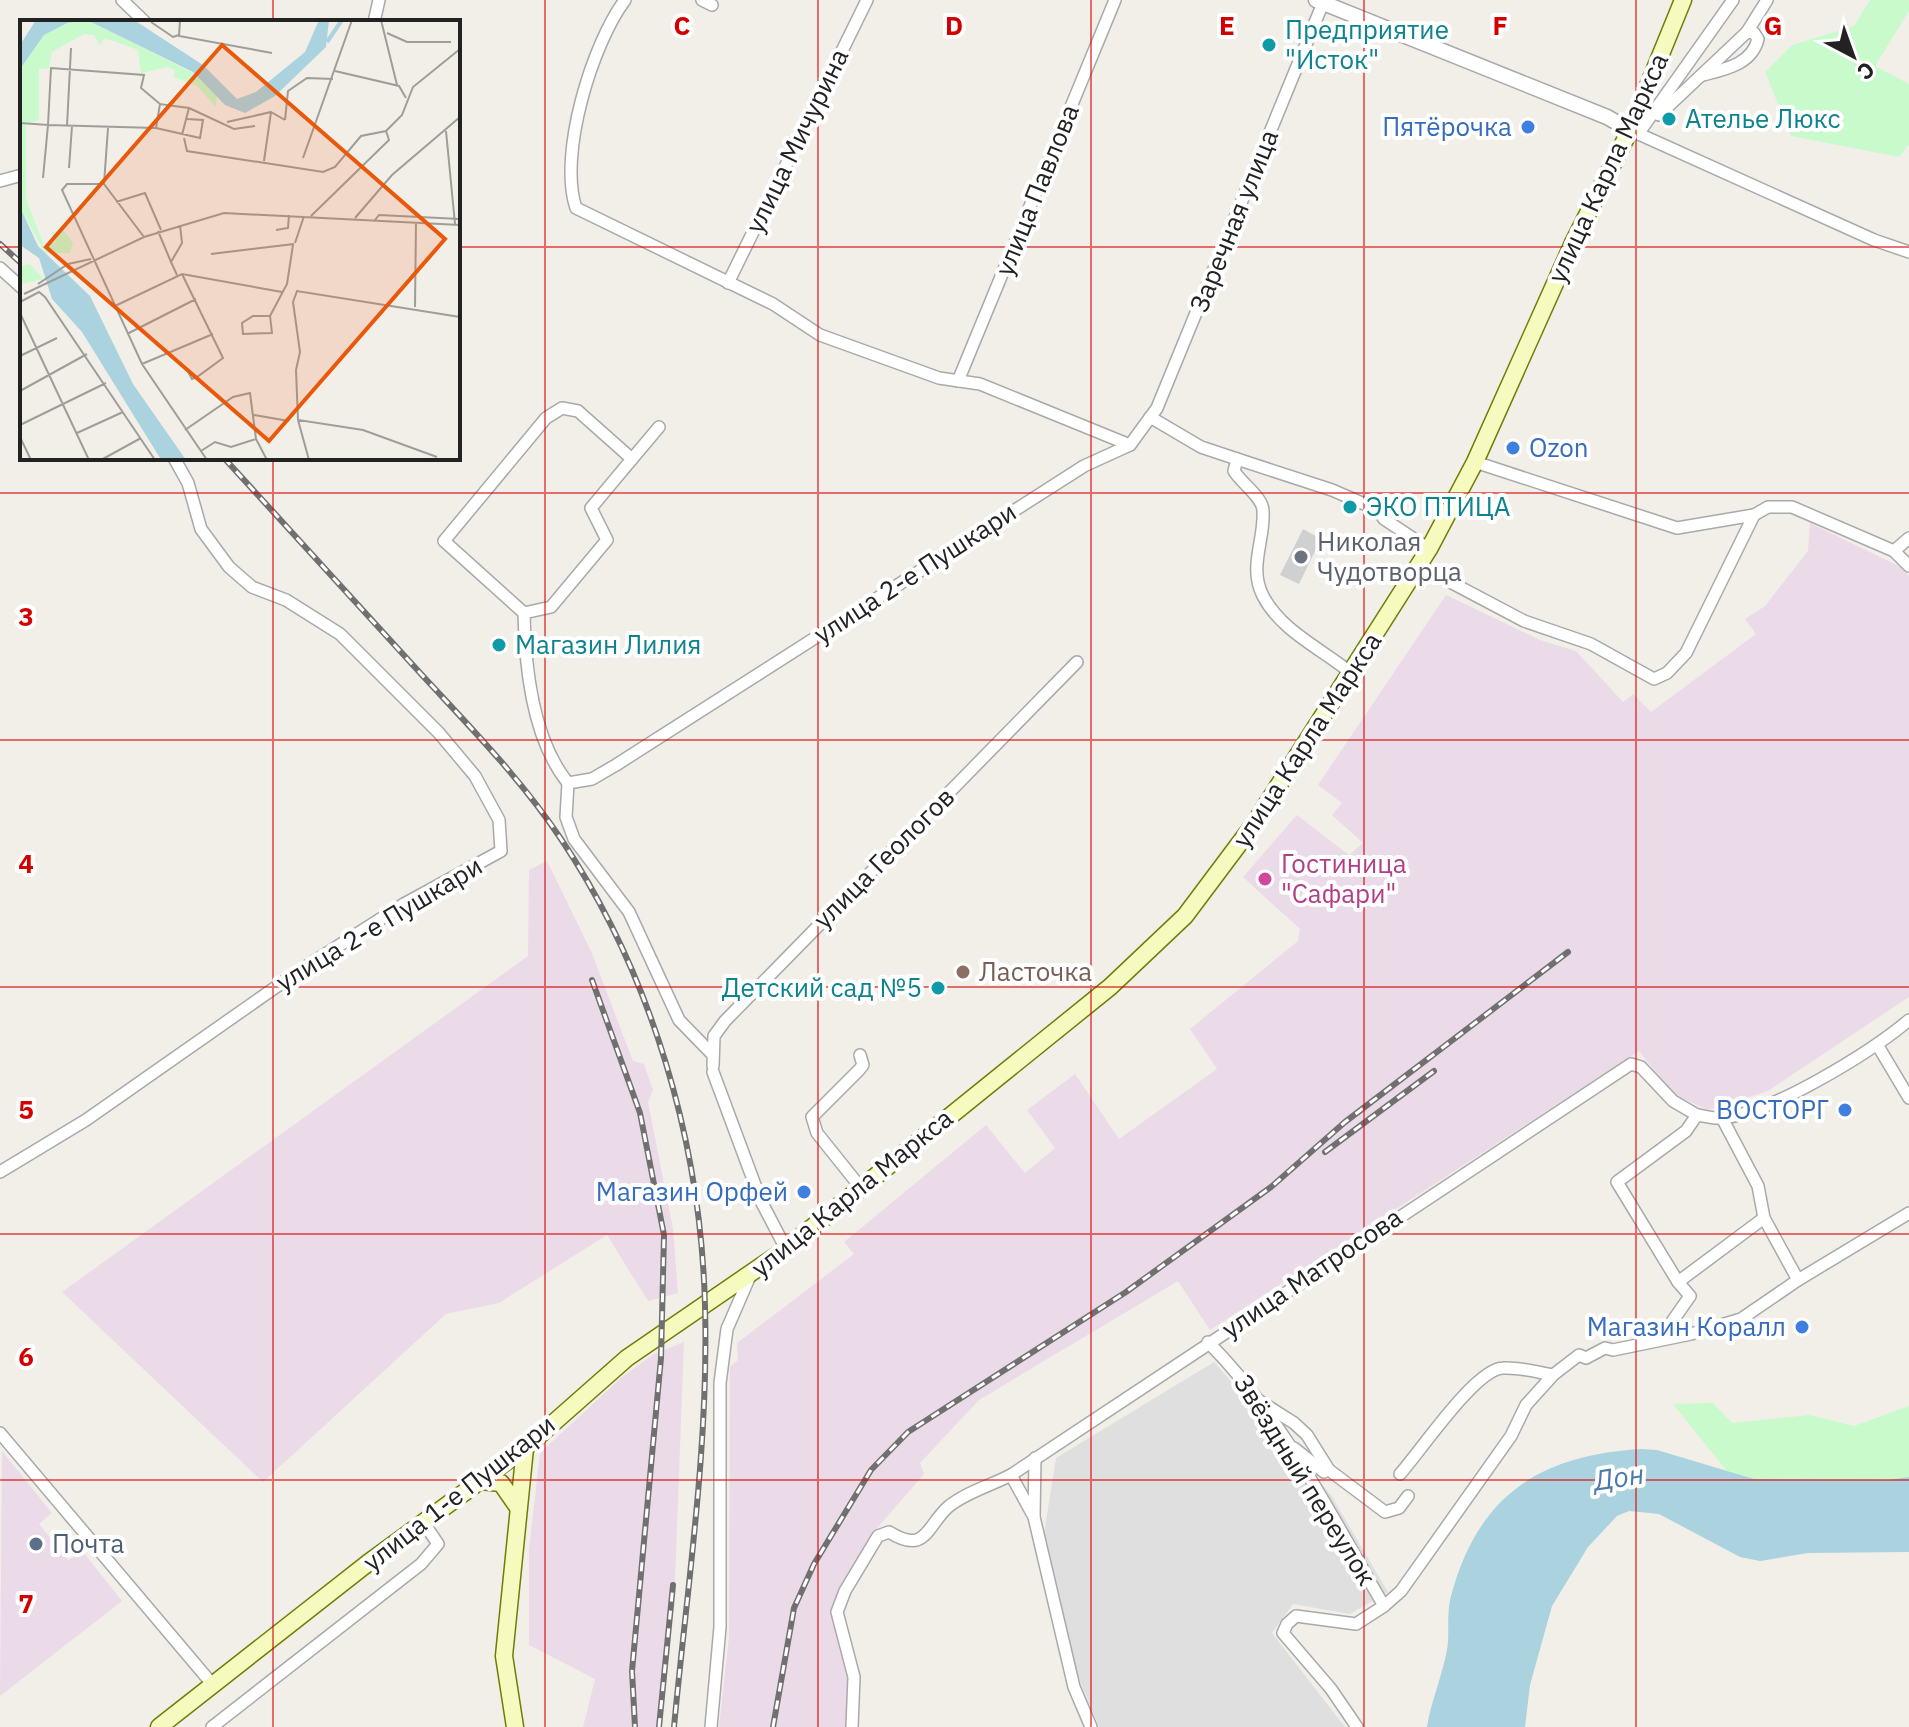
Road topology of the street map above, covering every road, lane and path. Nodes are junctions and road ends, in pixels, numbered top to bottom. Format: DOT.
graph roads {
  1 [pos="122,0"];
  2 [pos="379,0"];
  3 [pos="625,0"];
  4 [pos="867,0"];
  5 [pos="1115,0"];
  6 [pos="1683,0"];
  7 [pos="1733,0"];
  8 [pos="1767,0"];
  9 [pos="1320,2"];
  10 [pos="143,20"];
  11 [pos="374,20"];
  12 [pos="1747,32"];
  13 [pos="1702,75"];
  14 [pos="1646,111"];
  15 [pos="1634,132"];
  16 [pos="20,176"];
  17 [pos="0,181"];
  18 [pos="1909,252"];
  19 [pos="0,268"];
  20 [pos="728,283"];
  21 [pos="20,286"];
  22 [pos="958,381"];
  23 [pos="1150,417"];
  24 [pos="659,427"];
  25 [pos="1130,445"];
  26 [pos="632,459"];
  27 [pos="1237,459"];
  28 [pos="175,460"];
  29 [pos="1475,462"];
  30 [pos="1754,515"];
  31 [pos="1909,538"];
  32 [pos="1429,549"];
  33 [pos="1894,551"];
  34 [pos="1420,566"];
  35 [pos="1909,566"];
  36 [pos="524,613"];
  37 [pos="1077,662"];
  38 [pos="1351,673"];
  39 [pos="568,783"];
  40 [pos="1909,1020"];
  41 [pos="1878,1046"];
  42 [pos="860,1055"];
  43 [pos="713,1064"];
  44 [pos="1909,1098"];
  45 [pos="1697,1115"];
  46 [pos="1722,1118"];
  47 [pos="0,1172"];
  48 [pos="861,1188"];
  49 [pos="1909,1213"];
  50 [pos="1764,1218"];
  51 [pos="786,1249"];
  52 [pos="750,1276"];
  53 [pos="1798,1280"];
  54 [pos="1678,1282"];
  55 [pos="705,1303"];
  56 [pos="1660,1339"];
  57 [pos="1208,1342"];
  58 [pos="1553,1375"];
  59 [pos="1258,1400"];
  60 [pos="0,1433"];
  61 [pos="1288,1444"];
  62 [pos="525,1448"];
  63 [pos="1035,1458"];
  64 [pos="1333,1474"];
  65 [pos="1400,1474"];
  66 [pos="1011,1475"];
  67 [pos="480,1481"];
  68 [pos="1408,1496"];
  69 [pos="517,1506"];
  70 [pos="1034,1517"];
  71 [pos="424,1523"];
  72 [pos="1384,1606"];
  73 [pos="213,1685"];
  74 [pos="159,1727"];
  75 [pos="212,1727"];
  76 [pos="515,1727"];
  77 [pos="711,1727"];
  78 [pos="852,1727"];
  79 [pos="1091,1727"];
  80 [pos="1357,1727"];
  1 -- 10 [label="street"];
  2 -- 11 [label="street"];
  3 -- 20 [label="street"];
  4 -- 20 [label="street, улица Мичурина"];
  5 -- 22 [label="street, улица Павлова"];
  6 -- 14 [label="main road, улица Карла Маркса"];
  7 -- 14 [label="street, улица Карла Маркса"];
  8 -- 12 [label="street"];
  9 -- 15 [label="street"];
  9 -- 23 [label="street, Заречная улица"];
  12 -- 13 [label="street"];
  12 -- 13 [label="street"];
  13 -- 14 [label="street"];
  14 -- 15 [label="main road, улица Карла Маркса"];
  15 -- 18 [label="street"];
  15 -- 29 [label="main road, улица Карла Маркса"];
  16 -- 17 [label="street"];
  19 -- 21 [label="street"];
  20 -- 22 [label="street"];
  22 -- 25 [label="street"];
  23 -- 25 [label="street, Заречная улица"];
  23 -- 27 [label="street"];
  24 -- 26 [label="street"];
  25 -- 39 [label="street, улица 2-е Пушкари"];
  26 -- 36 [label="street"];
  26 -- 36 [label="street"];
  27 -- 32 [label="street"];
  27 -- 38 [label="street"];
  28 -- 47 [label="street, улица 2-е Пушкари"];
  29 -- 30 [label="street"];
  29 -- 32 [label="main road, улица Карла Маркса"];
  30 -- 33 [label="street"];
  30 -- 34 [label="street"];
  31 -- 33 [label="street"];
  32 -- 34 [label="main road, улица Карла Маркса"];
  33 -- 35 [label="street"];
  34 -- 38 [label="main road, улица Карла Маркса"];
  36 -- 39 [label="street"];
  37 -- 43 [label="street, улица Геологов"];
  38 -- 48 [label="main road, улица Карла Маркса"];
  39 -- 43 [label="street"];
  40 -- 41 [label="street"];
  41 -- 44 [label="street"];
  41 -- 46 [label="street"];
  42 -- 48 [label="street"];
  43 -- 51 [label="street"];
  45 -- 46 [label="street"];
  45 -- 54 [label="street"];
  45 -- 57 [label="street, улица Матросова"];
  46 -- 50 [label="street"];
  48 -- 51 [label="main road, улица Карла Маркса"];
  49 -- 53 [label="street"];
  50 -- 53 [label="street"];
  50 -- 54 [label="street"];
  51 -- 52 [label="main road, улица Карла Маркса"];
  52 -- 55 [label="main road, улица Карла Маркса"];
  52 -- 77 [label="street"];
  53 -- 56 [label="street"];
  54 -- 56 [label="street"];
  55 -- 62 [label="main road, улица 1-е Пушкари"];
  56 -- 58 [label="street"];
  57 -- 59 [label="street, Звёздный переулок"];
  57 -- 63 [label="street, улица Матросова"];
  58 -- 65 [label="street"];
  58 -- 72 [label="street"];
  59 -- 61 [label="street, Звёздный переулок"];
  59 -- 64 [label="street"];
  60 -- 73 [label="street"];
  61 -- 64 [label="street"];
  61 -- 72 [label="street, Звёздный переулок"];
  62 -- 67 [label="main road, улица 1-е Пушкари"];
  62 -- 69 [label="main road"];
  63 -- 66 [label="street, улица Матросова"];
  63 -- 70 [label="street"];
  64 -- 68 [label="street"];
  66 -- 70 [label="street"];
  66 -- 78 [label="street, улица Матросова"];
  67 -- 69 [label="main road"];
  67 -- 71 [label="main road, улица 1-е Пушкари"];
  69 -- 76 [label="main road"];
  70 -- 79 [label="street"];
  71 -- 73 [label="main road, улица 1-е Пушкари"];
  71 -- 75 [label="street"];
  72 -- 80 [label="street, Звёздный переулок"];
  73 -- 74 [label="main road, улица 1-е Пушкари"];
}
